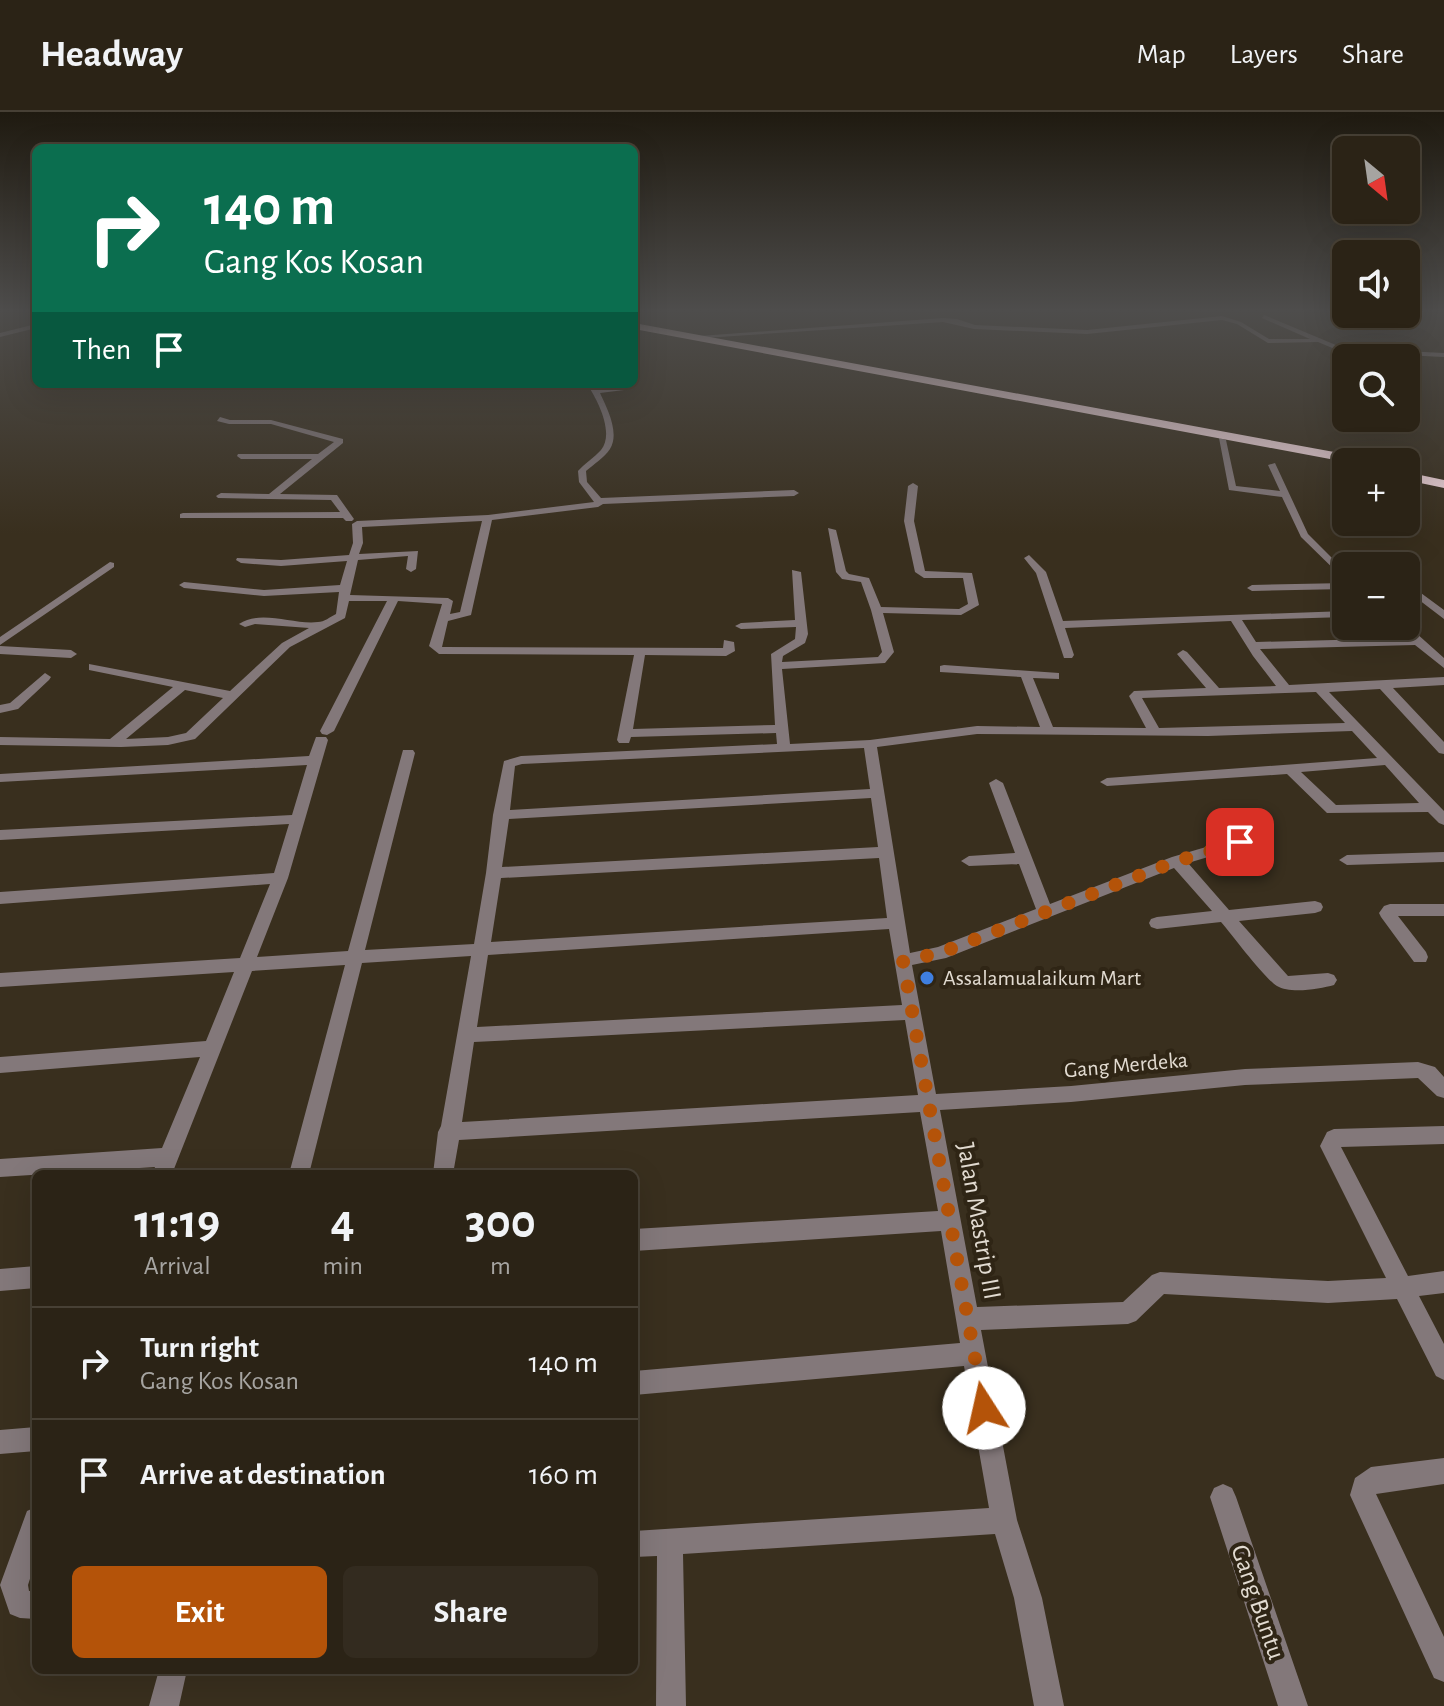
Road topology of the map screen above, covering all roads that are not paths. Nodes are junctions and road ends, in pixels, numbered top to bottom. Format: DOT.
graph roads {
  1 [pos="935,385"];
  2 [pos="951,385"];
  3 [pos="594,388"];
  4 [pos="619,388"];
  5 [pos="220,419"];
  6 [pos="1222,440"];
  7 [pos="241,456"];
  8 [pos="1332,456"];
  9 [pos="319,457"];
  10 [pos="1332,462"];
  11 [pos="1272,465"];
  12 [pos="1420,472"];
  13 [pos="1444,476"];
  14 [pos="1420,479"];
  15 [pos="1444,484"];
  16 [pos="913,486"];
  17 [pos="794,493"];
  18 [pos="1286,495"];
  19 [pos="221,496"];
  20 [pos="272,496"];
  21 [pos="599,501"];
  22 [pos="346,515"];
  23 [pos="183,516"];
  24 [pos="488,518"];
  25 [pos="357,524"];
  26 [pos="831,530"];
  27 [pos="354,558"];
  28 [pos="1029,558"];
  29 [pos="241,560"];
  30 [pos="1332,564"];
  31 [pos="110,565"];
  32 [pos="411,569"];
  33 [pos="796,572"];
  34 [pos="184,585"];
  35 [pos="1332,586"];
  36 [pos="1252,588"];
  37 [pos="346,593"];
  38 [pos="1420,596"];
  39 [pos="394,598"];
  40 [pos="877,610"];
  41 [pos="1332,614"];
  42 [pos="1444,616"];
  43 [pos="1234,617"];
  44 [pos="445,618"];
  45 [pos="802,623"];
  46 [pos="245,624"];
  47 [pos="1057,625"];
  48 [pos="323,626"];
  49 [pos="741,626"];
  50 [pos="1418,641"];
  51 [pos="0,642"];
  52 [pos="728,642"];
  53 [pos="1254,646"];
  54 [pos="0,650"];
  55 [pos="640,652"];
  56 [pos="71,654"];
  57 [pos="1183,654"];
  58 [pos="1068,655"];
  59 [pos="1444,664"];
  60 [pos="776,666"];
  61 [pos="93,667"];
  62 [pos="944,669"];
  63 [pos="1026,675"];
  64 [pos="1055,676"];
  65 [pos="45,677"];
  66 [pos="1442,682"];
  67 [pos="183,685"];
  68 [pos="1383,685"];
  69 [pos="1285,689"];
  70 [pos="1320,689"];
  71 [pos="1216,692"];
  72 [pos="234,696"];
  73 [pos="0,709"];
  74 [pos="1354,727"];
  75 [pos="783,729"];
  76 [pos="1048,731"];
  77 [pos="1155,732"];
  78 [pos="626,733"];
  79 [pos="0,741"];
  80 [pos="113,743"];
  81 [pos="870,744"];
  82 [pos="784,747"];
  83 [pos="1444,750"];
  84 [pos="408,753"];
  85 [pos="621,754"];
  86 [pos="315,760"];
  87 [pos="1386,761"];
  88 [pos="1290,769"];
  89 [pos="0,778"];
  90 [pos="1107,782"];
  91 [pos="996,783"];
  92 [pos="877,793"];
  93 [pos="1431,807"];
  94 [pos="500,815"];
  95 [pos="299,819"];
  96 [pos="1444,820"];
  97 [pos="0,835"];
  98 [pos="1240,842"];
  99 [pos="886,852"];
  100 [pos="1444,857"];
  101 [pos="1025,858"];
  102 [pos="1347,860"];
  103 [pos="969,861"];
  104 [pos="1177,861"];
  105 [pos="494,873"];
  106 [pos="280,878"];
  107 [pos="0,898"];
  108 [pos="1315,907"];
  109 [pos="1444,910"];
  110 [pos="1045,911"];
  111 [pos="1226,915"];
  112 [pos="896,923"];
  113 [pos="1157,923"];
  114 [pos="480,950"];
  115 [pos="1420,957"];
  116 [pos="353,959"];
  117 [pos="903,961"];
  118 [pos="244,965"];
  119 [pos="0,980"];
  120 [pos="1328,980"];
  121 [pos="912,1012"];
  122 [pos="466,1035"];
  123 [pos="210,1048"];
  124 [pos="0,1065"];
  125 [pos="1444,1090"];
  126 [pos="929,1102"];
  127 [pos="448,1132"];
  128 [pos="1444,1135"];
  129 [pos="165,1166"];
  130 [pos="0,1168"];
  131 [pos="300,1170"];
  132 [pos="443,1170"];
  133 [pos="950,1220"];
  134 [pos="638,1240"];
  135 [pos="32,1277"];
  136 [pos="0,1280"];
  137 [pos="1444,1282"];
  138 [pos="1400,1286"];
  139 [pos="968,1319"];
  140 [pos="974,1353"];
  141 [pos="1444,1368"];
  142 [pos="638,1383"];
  143 [pos="32,1439"];
  144 [pos="0,1442"];
  145 [pos="1444,1471"];
  146 [pos="1223,1497"];
  147 [pos="1004,1520"];
  148 [pos="32,1529"];
  149 [pos="670,1541"];
  150 [pos="638,1544"];
  151 [pos="7,1584"];
  152 [pos="32,1605"];
  153 [pos="1444,1668"];
  154 [pos="172,1674"];
  155 [pos="164,1706"];
  156 [pos="671,1706"];
  157 [pos="1049,1706"];
  158 [pos="1293,1706"];
  1 -- 6 [label="highway"];
  2 -- 8 [label="highway"];
  3 -- 4 [label="street"];
  3 -- 21 [label="street"];
  5 -- 9 [label="street"];
  6 -- 10 [label="highway"];
  6 -- 18 [label="street"];
  7 -- 9 [label="street"];
  9 -- 20 [label="street"];
  11 -- 18 [label="street"];
  12 -- 13 [label="highway"];
  14 -- 15 [label="highway"];
  16 -- 40 [label="street"];
  17 -- 21 [label="street"];
  18 -- 30 [label="street"];
  19 -- 20 [label="street"];
  20 -- 22 [label="street"];
  21 -- 24 [label="street"];
  22 -- 23 [label="street"];
  22 -- 25 [label="street"];
  24 -- 25 [label="street"];
  24 -- 44 [label="street"];
  25 -- 27 [label="street"];
  26 -- 40 [label="street"];
  27 -- 29 [label="street"];
  27 -- 32 [label="street"];
  27 -- 37 [label="street"];
  28 -- 47 [label="street"];
  31 -- 51 [label="street"];
  33 -- 45 [label="street"];
  34 -- 37 [label="street"];
  35 -- 36 [label="street"];
  37 -- 39 [label="street"];
  37 -- 48 [label="street"];
  38 -- 42 [label="street"];
  39 -- 44 [label="street"];
  39 -- 86 [label="street"];
  40 -- 60 [label="street"];
  41 -- 43 [label="street"];
  43 -- 47 [label="street"];
  43 -- 53 [label="street"];
  44 -- 55 [label="street"];
  45 -- 49 [label="street"];
  45 -- 60 [label="street"];
  46 -- 48 [label="street"];
  47 -- 58 [label="street"];
  48 -- 72 [label="street"];
  50 -- 53 [label="street"];
  50 -- 59 [label="street"];
  52 -- 55 [label="street"];
  53 -- 69 [label="street"];
  54 -- 56 [label="street"];
  55 -- 78 [label="street"];
  57 -- 71 [label="street"];
  60 -- 75 [label="street"];
  61 -- 67 [label="street"];
  62 -- 63 [label="street"];
  63 -- 64 [label="street"];
  63 -- 76 [label="street"];
  65 -- 73 [label="street"];
  66 -- 68 [label="street"];
  67 -- 72 [label="street"];
  67 -- 80 [label="street"];
  68 -- 70 [label="street"];
  68 -- 83 [label="street"];
  69 -- 70 [label="street"];
  69 -- 71 [label="street"];
  70 -- 74 [label="street"];
  71 -- 77 [label="street"];
  72 -- 80 [label="street"];
  74 -- 77 [label="street"];
  74 -- 87 [label="street"];
  75 -- 78 [label="street"];
  75 -- 82 [label="street"];
  76 -- 77 [label="street"];
  76 -- 81 [label="street"];
  78 -- 85 [label="street"];
  79 -- 80 [label="street"];
  81 -- 82 [label="street"];
  81 -- 92 [label="street, Jalan Mastrip III"];
  82 -- 85 [label="street"];
  84 -- 116 [label="street"];
  85 -- 94 [label="street"];
  86 -- 89 [label="street"];
  86 -- 95 [label="street"];
  87 -- 88 [label="street"];
  87 -- 93 [label="street"];
  88 -- 90 [label="street"];
  88 -- 93 [label="street"];
  91 -- 101 [label="street"];
  92 -- 94 [label="street"];
  92 -- 99 [label="street, Jalan Mastrip III"];
  93 -- 96 [label="street"];
  94 -- 105 [label="street"];
  95 -- 97 [label="street"];
  95 -- 106 [label="street"];
  98 -- 104 [label="street"];
  99 -- 105 [label="street"];
  99 -- 112 [label="street, Jalan Mastrip III"];
  100 -- 102 [label="street"];
  101 -- 103 [label="street"];
  101 -- 110 [label="street"];
  104 -- 110 [label="street"];
  104 -- 111 [label="street"];
  105 -- 114 [label="street"];
  106 -- 107 [label="street"];
  106 -- 118 [label="street"];
  108 -- 111 [label="street"];
  109 -- 115 [label="street"];
  110 -- 117 [label="street"];
  111 -- 113 [label="street"];
  111 -- 120 [label="street"];
  112 -- 114 [label="street"];
  112 -- 117 [label="street, Jalan Mastrip III"];
  114 -- 116 [label="street"];
  114 -- 122 [label="street"];
  116 -- 118 [label="street"];
  116 -- 131 [label="street"];
  117 -- 121 [label="street, Jalan Mastrip III"];
  118 -- 119 [label="street"];
  118 -- 123 [label="street"];
  121 -- 122 [label="street"];
  121 -- 126 [label="street, Jalan Mastrip III"];
  122 -- 127 [label="street"];
  123 -- 124 [label="street"];
  123 -- 129 [label="street"];
  125 -- 126 [label="street, Gang Merdeka"];
  126 -- 127 [label="street, Gang Merdeka"];
  126 -- 133 [label="street, Jalan Mastrip III"];
  127 -- 132 [label="street"];
  128 -- 138 [label="street"];
  129 -- 130 [label="street"];
  133 -- 134 [label="street"];
  133 -- 139 [label="street, Jalan Mastrip III"];
  135 -- 136 [label="street"];
  137 -- 138 [label="street"];
  138 -- 139 [label="street"];
  138 -- 141 [label="street"];
  139 -- 140 [label="street, Jalan Mastrip III"];
  140 -- 142 [label="street"];
  140 -- 147 [label="street, Jalan Mastrip III"];
  143 -- 144 [label="street"];
  145 -- 153 [label="street"];
  146 -- 158 [label="street, Gang Buntu"];
  147 -- 149 [label="street"];
  147 -- 157 [label="street, Jalan Mastrip III"];
  148 -- 151 [label="street"];
  149 -- 150 [label="street"];
  149 -- 156 [label="street"];
  151 -- 152 [label="street"];
  154 -- 155 [label="street"];
}
